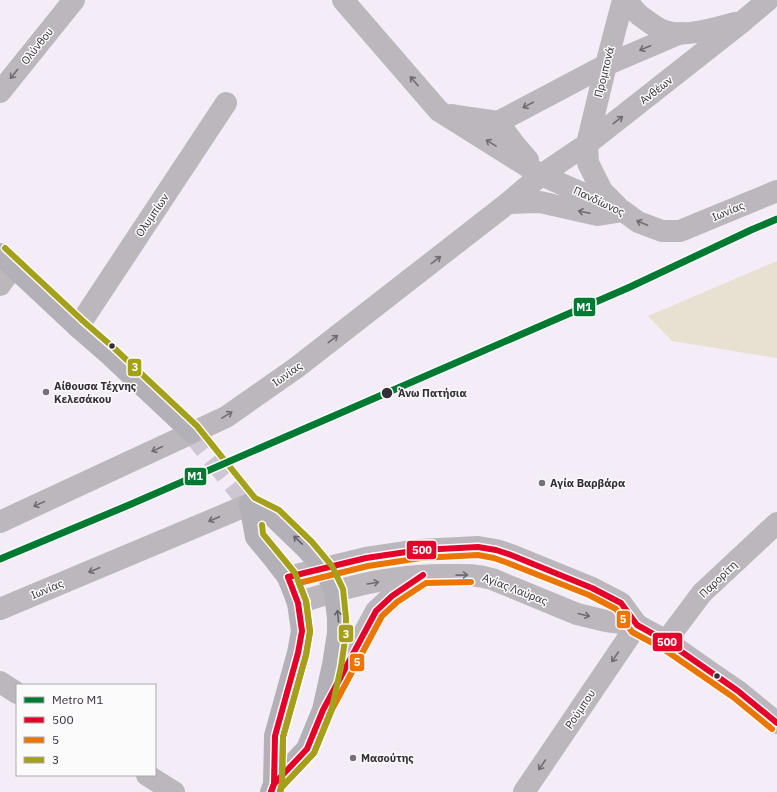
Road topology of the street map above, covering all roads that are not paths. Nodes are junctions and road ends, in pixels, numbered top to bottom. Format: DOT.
graph roads {
  1 [pos="74,0"];
  2 [pos="343,0"];
  3 [pos="623,0"];
  4 [pos="628,0"];
  5 [pos="768,0"];
  6 [pos="742,22"];
  7 [pos="681,33"];
  8 [pos="606,65"];
  9 [pos="0,92"];
  10 [pos="226,103"];
  11 [pos="439,111"];
  12 [pos="498,122"];
  13 [pos="587,144"];
  14 [pos="541,175"];
  15 [pos="777,191"];
  16 [pos="508,203"];
  17 [pos="622,211"];
  18 [pos="680,232"];
  19 [pos="7,260"];
  20 [pos="0,285"];
  21 [pos="78,327"];
  22 [pos="192,432"];
  23 [pos="250,504"];
  24 [pos="0,522"];
  25 [pos="777,523"];
  26 [pos="325,569"];
  27 [pos="423,575"];
  28 [pos="288,578"];
  29 [pos="335,591"];
  30 [pos="298,603"];
  31 [pos="0,609"];
  32 [pos="637,625"];
  33 [pos="666,641"];
  34 [pos="0,682"];
  35 [pos="16,692"];
  36 [pos="323,710"];
  37 [pos="777,723"];
  38 [pos="149,776"];
  39 [pos="273,788"];
  40 [pos="174,792"];
  41 [pos="524,792"];
  1 -- 9 [label="street, Ολύνθου, one-way"];
  11 -- 2 [label="street, Πανδίωνος, one-way"];
  3 -- 8 [label="street, Προμπονά"];
  4 -- 7 [label="street"];
  5 -- 6 [label="street, Ανθέων"];
  6 -- 7 [label="street"];
  13 -- 6 [label="street, Ανθέων, one-way"];
  7 -- 8 [label="street, one-way"];
  8 -- 12 [label="street, one-way"];
  8 -- 13 [label="street, Προμπονά"];
  10 -- 21 [label="street, Ολυμπίων"];
  11 -- 12 [label="street"];
  14 -- 11 [label="street, Πανδίωνος, one-way"];
  12 -- 14 [label="street, Πανδίωνος"];
  13 -- 14 [label="street, Ανθέων"];
  13 -- 17 [label="street, Προμπονά"];
  14 -- 16 [label="street, Ιωνίας"];
  14 -- 17 [label="street, Πανδίωνος"];
  15 -- 18 [label="street, Ιωνίας"];
  17 -- 16 [label="street, one-way"];
  22 -- 16 [label="street, Ιωνίας, one-way"];
  18 -- 17 [label="street, Πανδίωνος, one-way"];
  19 -- 20 [label="street"];
  19 -- 21 [label="main road"];
  21 -- 22 [label="main road"];
  22 -- 24 [label="street, Ιωνίας, one-way"];
  26 -- 23 [label="main road, one-way"];
  23 -- 28 [label="main road"];
  23 -- 31 [label="street, Ιωνίας, one-way"];
  25 -- 33 [label="street, Παρορίτη"];
  26 -- 28 [label="street, Αγίας Λαύρας"];
  26 -- 29 [label="main road"];
  26 -- 32 [label="street, Αγίας Λαύρας"];
  29 -- 27 [label="street, Αγίας Λαύρας, one-way"];
  27 -- 32 [label="street, Αγίας Λαύρας, one-way"];
  27 -- 36 [label="street"];
  28 -- 30 [label="main road"];
  29 -- 30 [label="street, Αγίας Λαύρας"];
  36 -- 29 [label="main road, one-way"];
  30 -- 39 [label="main road"];
  32 -- 33 [label="street, Αγίας Λαύρας"];
  32 -- 41 [label="street, Ρούμπου, one-way"];
  33 -- 37 [label="street, Αγίας Λαύρας"];
  34 -- 35 [label="street"];
  36 -- 39 [label="main road"];
  38 -- 40 [label="street"];
}
